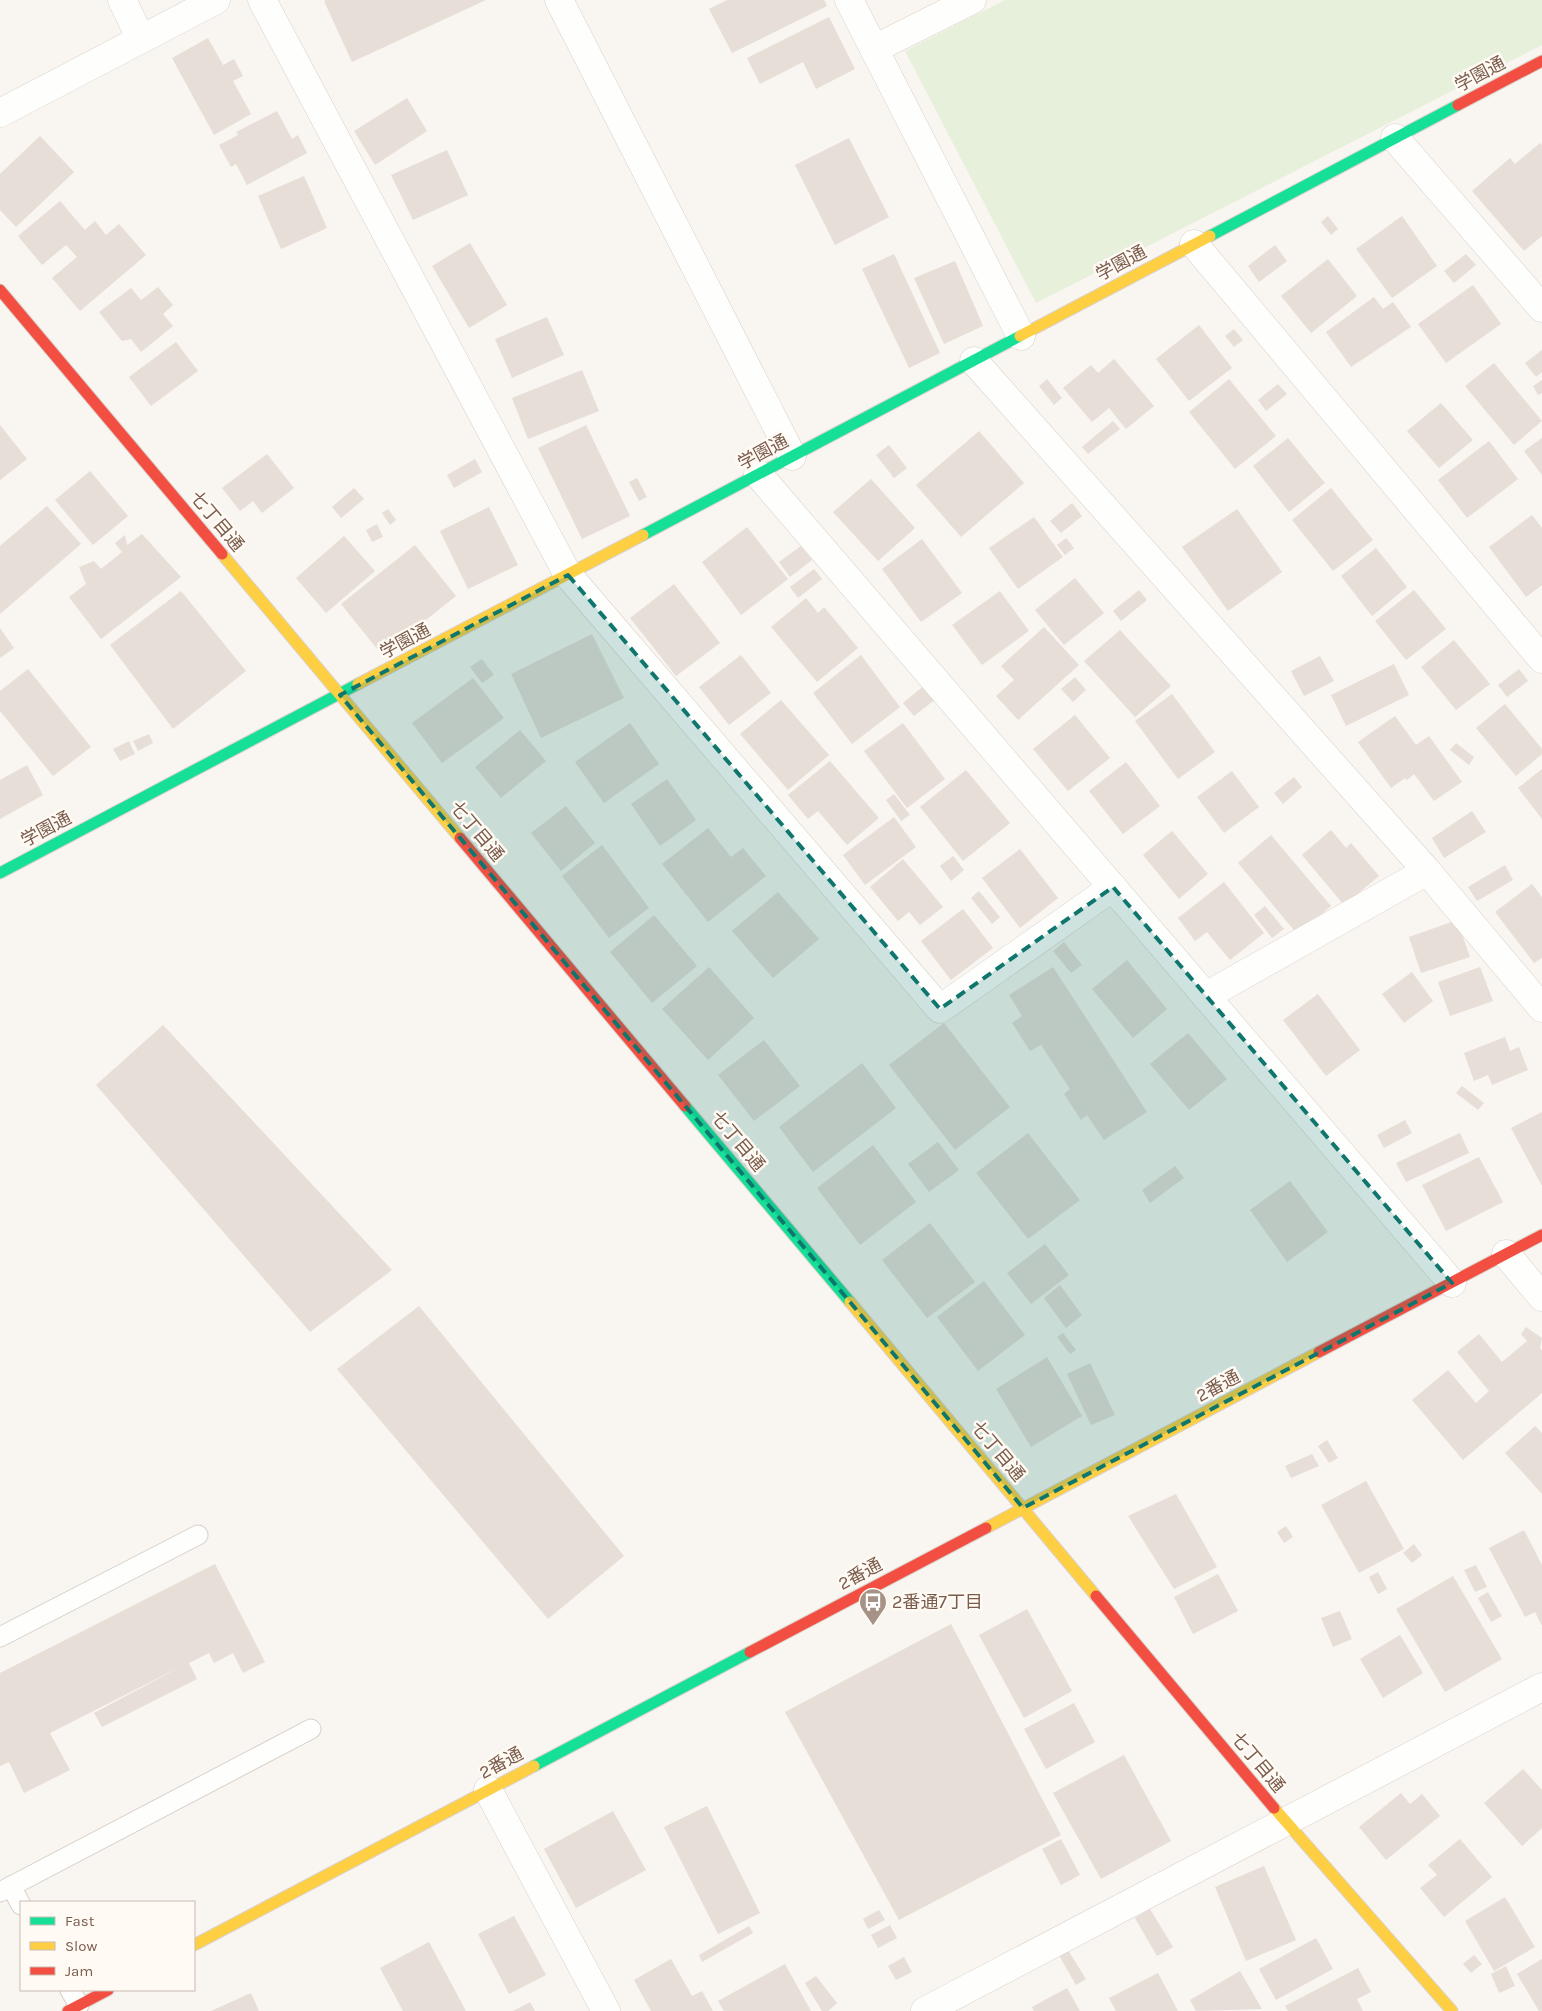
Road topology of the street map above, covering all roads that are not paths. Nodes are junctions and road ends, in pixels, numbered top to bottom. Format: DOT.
graph roads {
  1 [pos="122,0"];
  2 [pos="216,0"];
  3 [pos="262,0"];
  4 [pos="558,0"];
  5 [pos="849,0"];
  6 [pos="972,0"];
  7 [pos="141,39"];
  8 [pos="874,50"];
  9 [pos="1542,61"];
  10 [pos="0,113"];
  11 [pos="1395,138"];
  12 [pos="1194,244"];
  13 [pos="0,290"];
  14 [pos="1542,308"];
  15 [pos="1021,336"];
  16 [pos="974,360"];
  17 [pos="792,456"];
  18 [pos="758,474"];
  19 [pos="568,575"];
  20 [pos="1542,660"];
  21 [pos="340,695"];
  22 [pos="1427,871"];
  23 [pos="0,873"];
  24 [pos="1113,887"];
  25 [pos="1206,996"];
  26 [pos="1542,1008"];
  27 [pos="1542,1235"];
  28 [pos="1506,1254"];
  29 [pos="1452,1283"];
  30 [pos="1542,1297"];
  31 [pos="1023,1508"];
  32 [pos="198,1535"];
  33 [pos="0,1637"];
  34 [pos="1542,1687"];
  35 [pos="310,1729"];
  36 [pos="488,1790"];
  37 [pos="1284,1820"];
  38 [pos="5,1889"];
  39 [pos="20,1903"];
  40 [pos="195,1944"];
  41 [pos="105,1991"];
  42 [pos="72,2002"];
  43 [pos="606,2011"];
  44 [pos="924,2011"];
  45 [pos="1452,2011"];
  1 -- 7 [label="street"];
  2 -- 7 [label="street"];
  3 -- 19 [label="street"];
  4 -- 17 [label="street"];
  5 -- 8 [label="street"];
  6 -- 8 [label="street"];
  7 -- 10 [label="street"];
  8 -- 15 [label="street"];
  9 -- 11 [label="street, 学園通"];
  11 -- 12 [label="street, 学園通"];
  11 -- 14 [label="street"];
  12 -- 15 [label="street, 学園通"];
  12 -- 20 [label="street"];
  13 -- 21 [label="street, 七丁目通"];
  15 -- 16 [label="street, 学園通"];
  16 -- 17 [label="street, 学園通"];
  16 -- 22 [label="street"];
  17 -- 18 [label="street, 学園通"];
  18 -- 19 [label="street, 学園通"];
  18 -- 24 [label="street"];
  19 -- 21 [label="street, 学園通"];
  19 -- 24 [label="street"];
  21 -- 23 [label="street, 学園通"];
  21 -- 31 [label="street, 七丁目通"];
  22 -- 25 [label="street"];
  22 -- 26 [label="street"];
  24 -- 25 [label="street"];
  25 -- 29 [label="street"];
  27 -- 28 [label="street, 2番通"];
  28 -- 29 [label="street, 2番通"];
  28 -- 30 [label="street"];
  29 -- 31 [label="street, 2番通"];
  31 -- 36 [label="street, 2番通"];
  31 -- 37 [label="street, 七丁目通"];
  32 -- 33 [label="lane"];
  34 -- 37 [label="street"];
  35 -- 38 [label="lane"];
  36 -- 40 [label="street, 2番通"];
  36 -- 43 [label="street"];
  37 -- 44 [label="street"];
  37 -- 45 [label="street, 七丁目通"];
  38 -- 39 [label="lane"];
  41 -- 42 [label="street"];
}
